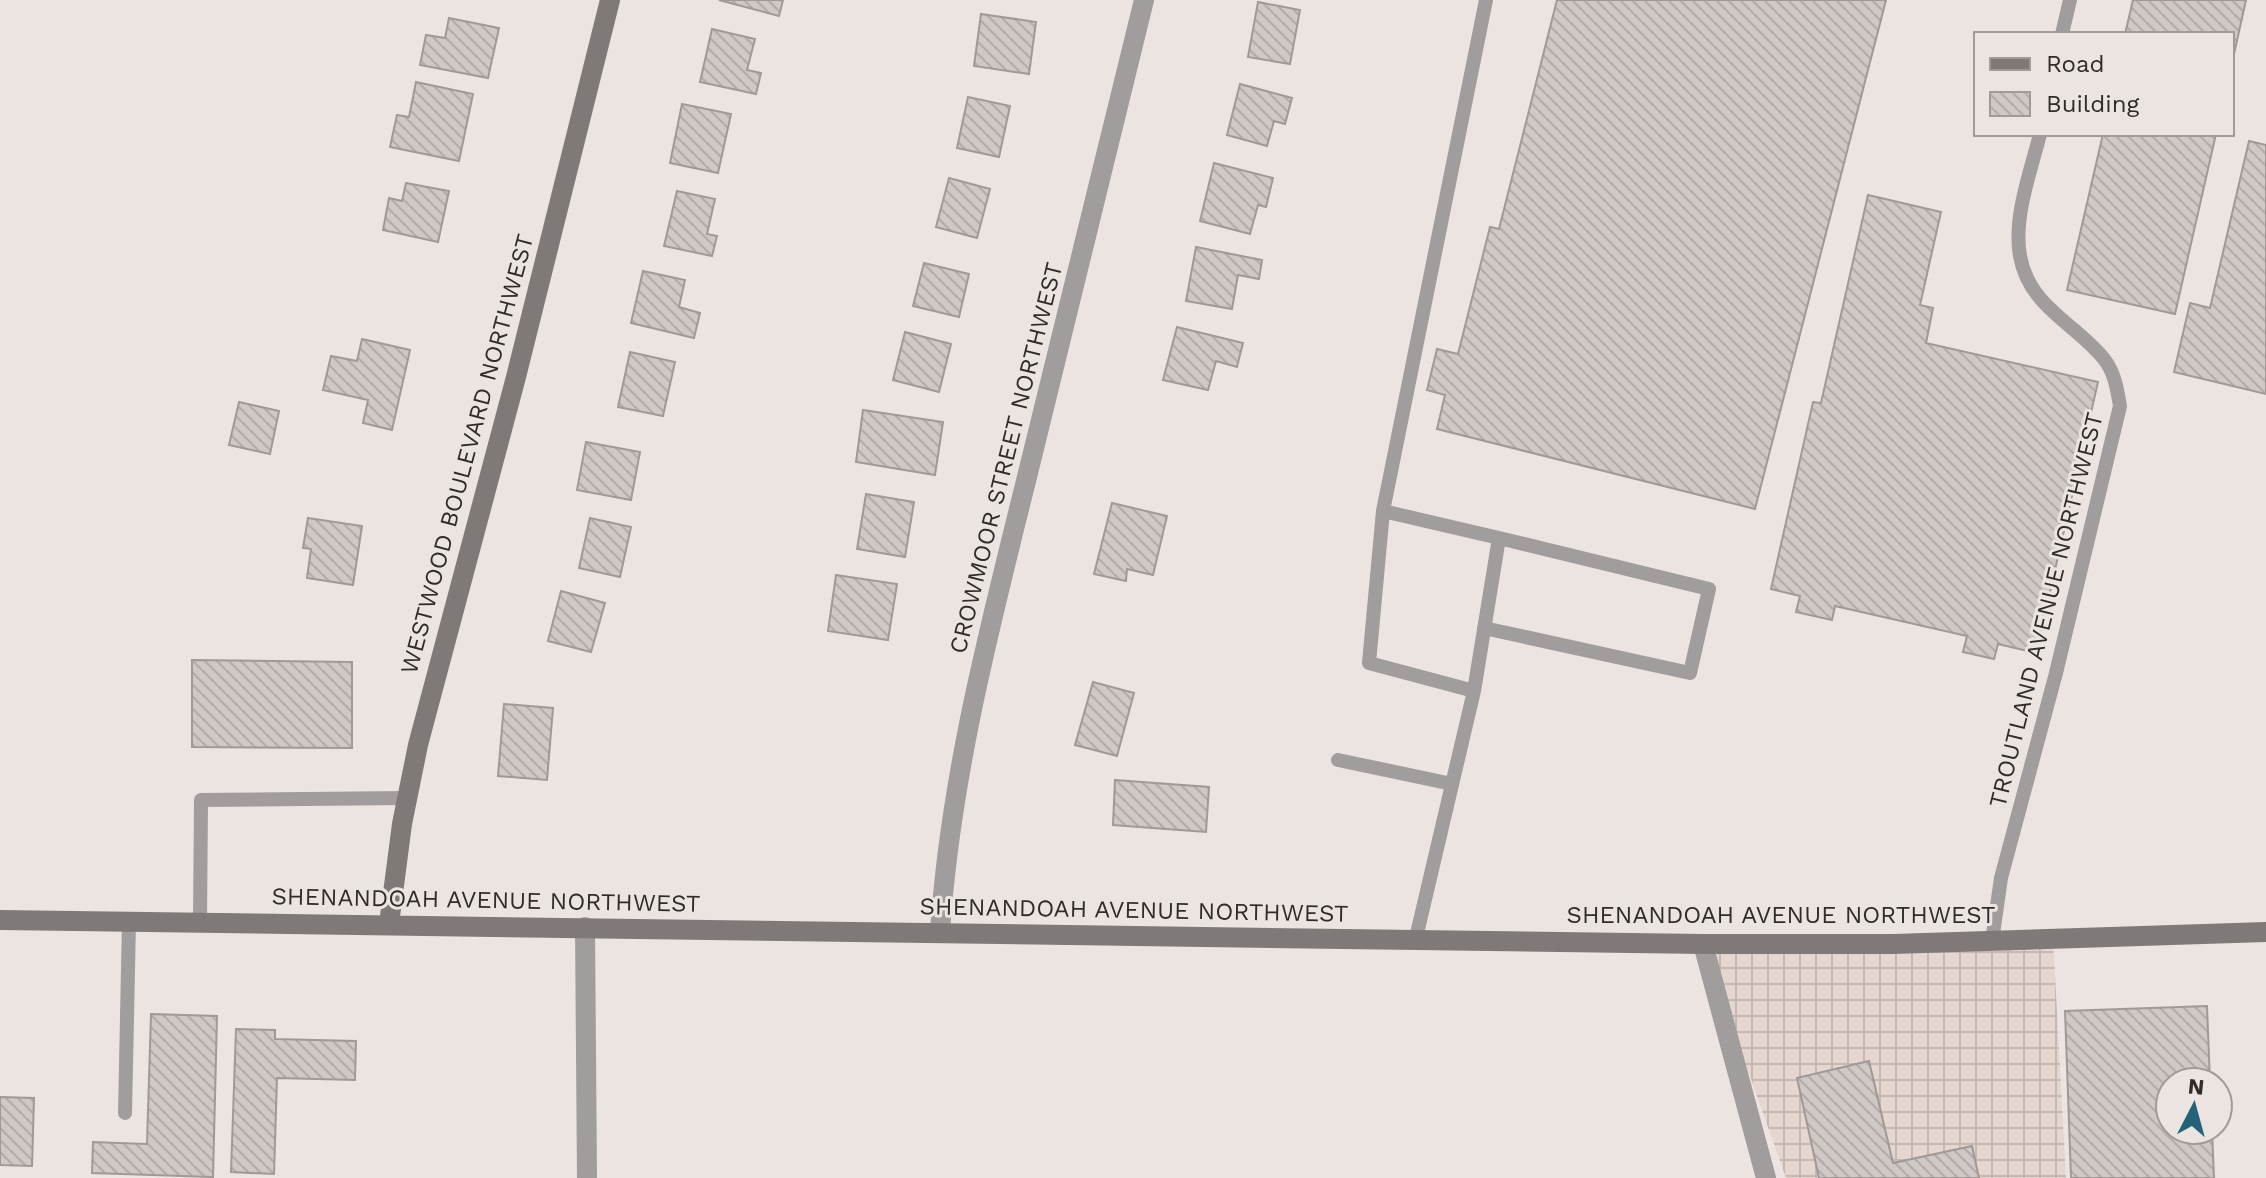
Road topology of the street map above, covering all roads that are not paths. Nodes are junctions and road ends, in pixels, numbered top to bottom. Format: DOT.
graph roads {
  1 [pos="610,0"];
  2 [pos="1144,0"];
  3 [pos="1486,0"];
  4 [pos="2070,0"];
  5 [pos="2062,32"];
  6 [pos="2040,136"];
  7 [pos="1383,511"];
  8 [pos="1499,538"];
  9 [pos="1484,628"];
  10 [pos="1474,691"];
  11 [pos="1338,760"];
  12 [pos="1452,784"];
  13 [pos="407,798"];
  14 [pos="0,920"];
  15 [pos="129,921"];
  16 [pos="200,922"];
  17 [pos="389,924"];
  18 [pos="585,927"];
  19 [pos="940,932"];
  20 [pos="2266,932"];
  21 [pos="1992,941"];
  22 [pos="1415,942"];
  23 [pos="1703,944"];
  24 [pos="125,1113"];
  25 [pos="587,1178"];
  26 [pos="1766,1178"];
  1 -- 13 [label="main road, WESTWOOD BOULEVARD NORTHWEST"];
  2 -- 19 [label="street, CROWMOOR STREET NORTHWEST"];
  3 -- 7 [label="lane"];
  4 -- 5 [label="lane"];
  6 -- 21 [label="lane, TROUTLAND AVENUE NORTHWEST"];
  7 -- 8 [label="lane"];
  7 -- 10 [label="lane"];
  8 -- 9 [label="lane"];
  8 -- 9 [label="lane"];
  9 -- 10 [label="lane"];
  10 -- 12 [label="lane"];
  11 -- 12 [label="lane"];
  12 -- 22 [label="lane"];
  13 -- 16 [label="lane"];
  13 -- 17 [label="main road, WESTWOOD BOULEVARD NORTHWEST"];
  14 -- 15 [label="main road, SHENANDOAH AVENUE NORTHWEST"];
  15 -- 16 [label="main road, SHENANDOAH AVENUE NORTHWEST"];
  15 -- 24 [label="lane"];
  16 -- 17 [label="main road, SHENANDOAH AVENUE NORTHWEST"];
  17 -- 18 [label="main road, SHENANDOAH AVENUE NORTHWEST"];
  18 -- 19 [label="main road, SHENANDOAH AVENUE NORTHWEST"];
  18 -- 25 [label="street"];
  19 -- 22 [label="main road, SHENANDOAH AVENUE NORTHWEST"];
  20 -- 21 [label="main road, SHENANDOAH AVENUE NORTHWEST"];
  21 -- 23 [label="main road, SHENANDOAH AVENUE NORTHWEST"];
  22 -- 23 [label="main road, SHENANDOAH AVENUE NORTHWEST"];
  23 -- 26 [label="street"];
}
